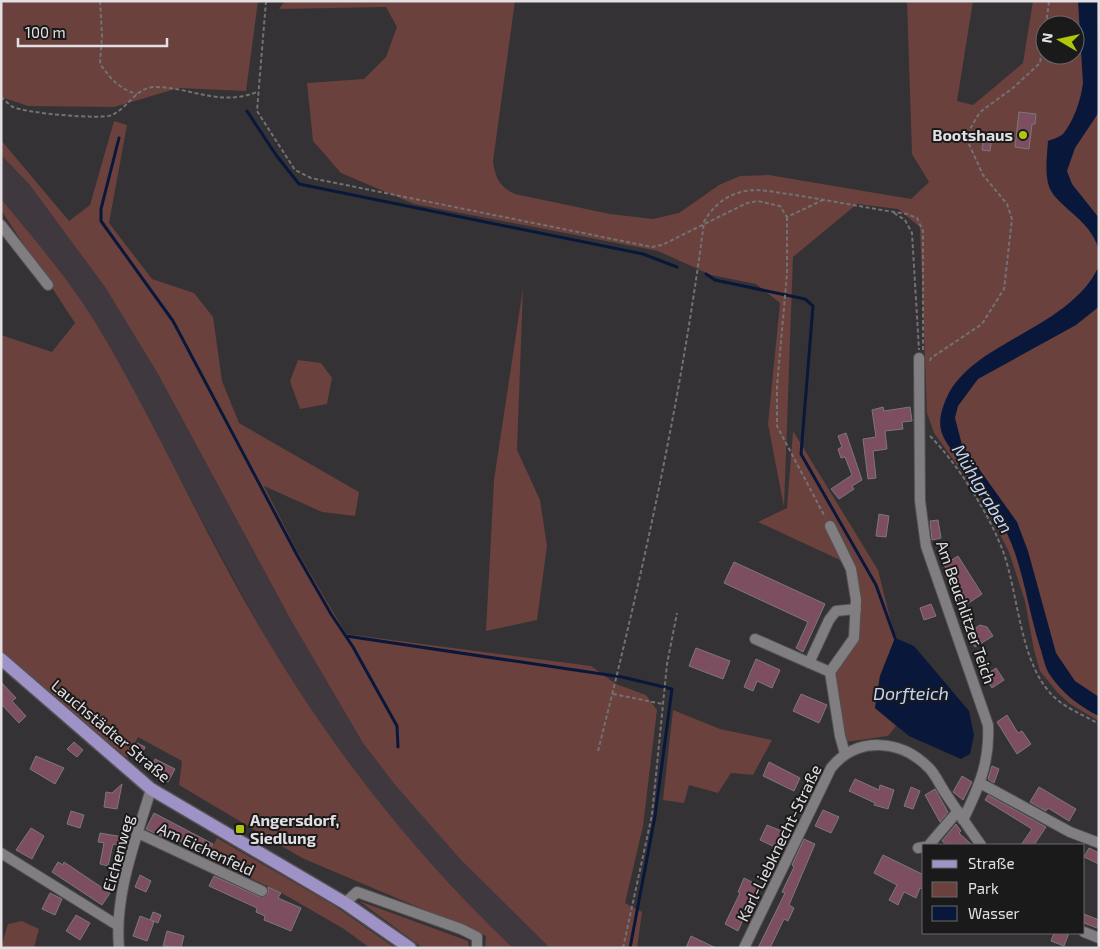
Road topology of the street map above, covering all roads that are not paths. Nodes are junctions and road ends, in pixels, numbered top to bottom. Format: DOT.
graph roads {
  1 [pos="1,225"];
  2 [pos="48,285"];
  3 [pos="919,358"];
  4 [pos="830,526"];
  5 [pos="856,609"];
  6 [pos="755,639"];
  7 [pos="1,659"];
  8 [pos="809,663"];
  9 [pos="830,672"];
  10 [pos="845,754"];
  11 [pos="980,783"];
  12 [pos="151,789"];
  13 [pos="960,816"];
  14 [pos="138,833"];
  15 [pos="930,844"];
  16 [pos="980,844"];
  17 [pos="1099,844"];
  18 [pos="1,853"];
  19 [pos="262,891"];
  20 [pos="345,903"];
  21 [pos="117,925"];
  22 [pos="1085,932"];
  23 [pos="1099,938"];
  24 [pos="120,948"];
  25 [pos="410,948"];
  26 [pos="477,948"];
  27 [pos="744,948"];
  1 -- 2 [label="street"];
  3 -- 11 [label="street, Am Beuchlitzer Teich"];
  4 -- 5 [label="street"];
  5 -- 8 [label="street"];
  5 -- 9 [label="street"];
  6 -- 8 [label="street"];
  7 -- 12 [label="main road, Lauchstädter Straße"];
  8 -- 9 [label="street"];
  9 -- 10 [label="street"];
  10 -- 13 [label="street, Karl-Liebknecht-Straße"];
  10 -- 27 [label="street, Karl-Liebknecht-Straße"];
  11 -- 13 [label="street, Am Beuchlitzer Teich"];
  11 -- 17 [label="street"];
  12 -- 14 [label="street, Eichenweg"];
  12 -- 20 [label="main road, Lauchstädter Straße"];
  13 -- 15 [label="street, Am Beuchlitzer Teich"];
  13 -- 16 [label="street, Karl-Liebknecht-Straße"];
  14 -- 19 [label="street, Am Eichenfeld"];
  14 -- 21 [label="street, Eichenweg"];
  18 -- 21 [label="street, Eichenweg"];
  20 -- 25 [label="main road, Lauchstädter Straße"];
  20 -- 26 [label="street"];
  21 -- 24 [label="street, Eichenweg"];
  22 -- 23 [label="street"];
}
